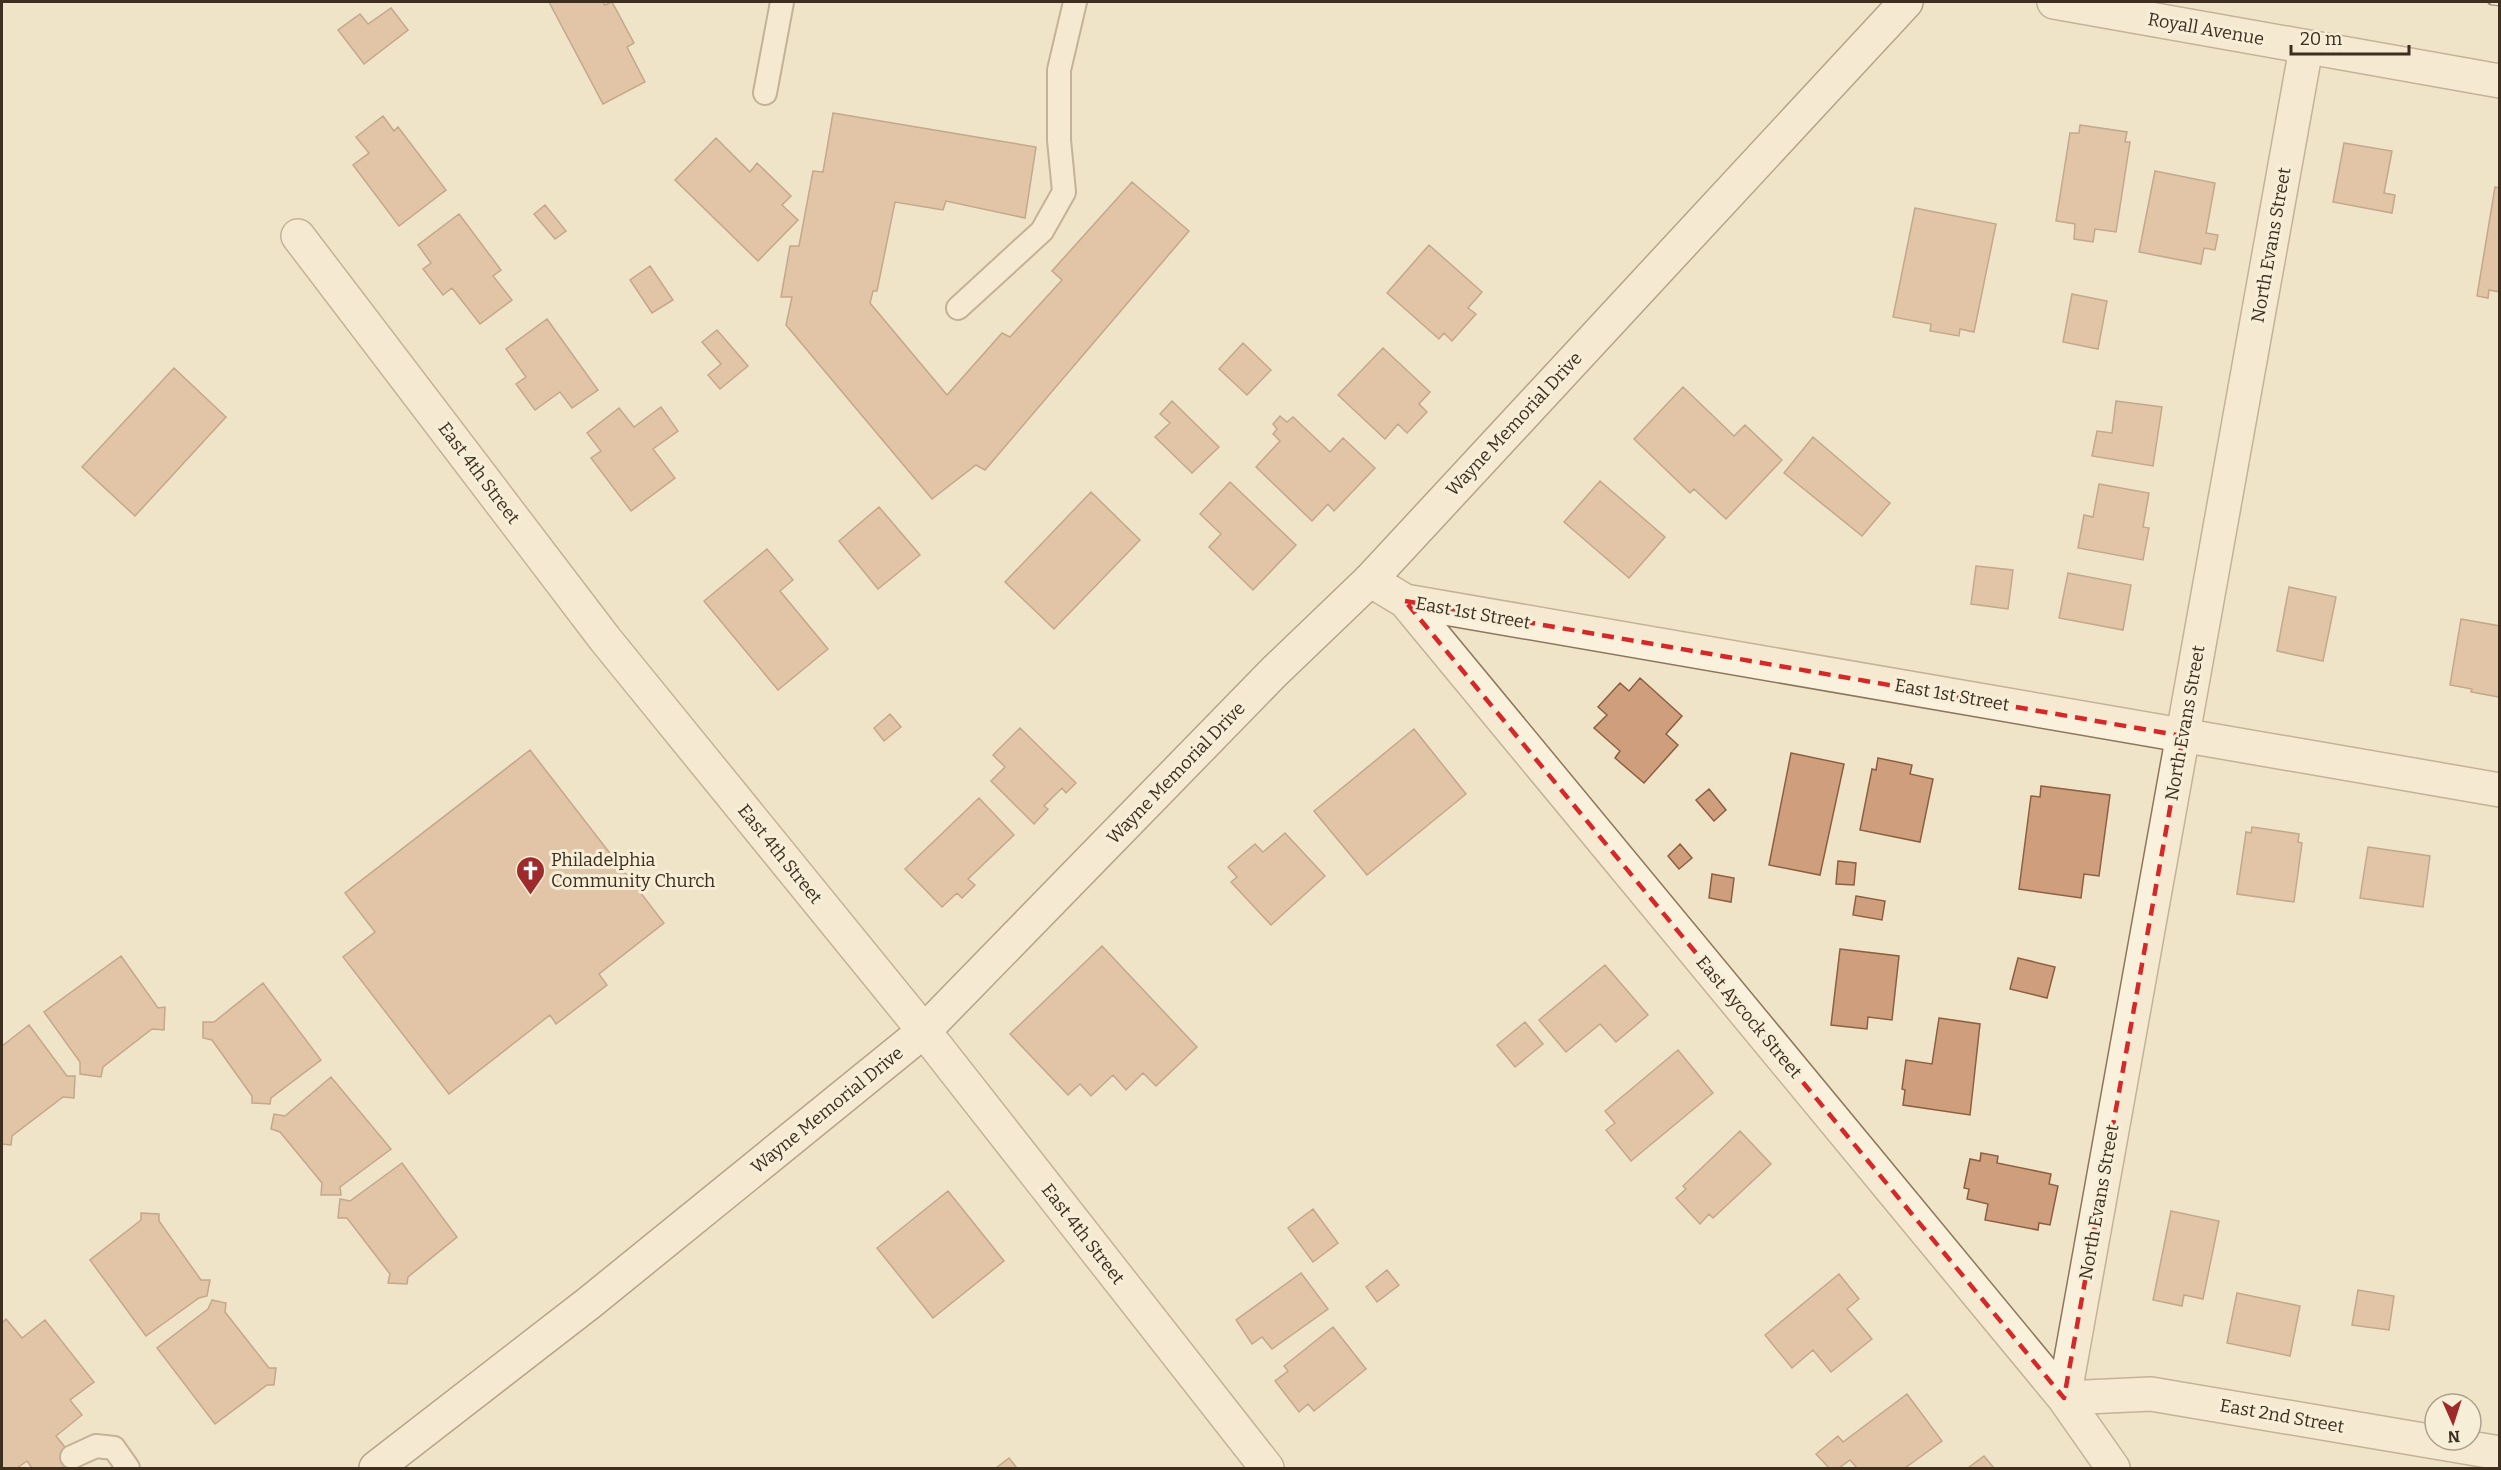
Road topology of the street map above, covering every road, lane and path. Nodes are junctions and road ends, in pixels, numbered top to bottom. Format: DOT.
graph roads {
  1 [pos="782,2"];
  2 [pos="1075,2"];
  3 [pos="1906,2"];
  4 [pos="2054,2"];
  5 [pos="2306,48"];
  6 [pos="2499,81"];
  7 [pos="765,93"];
  8 [pos="298,236"];
  9 [pos="958,308"];
  10 [pos="1370,580"];
  11 [pos="1405,601"];
  12 [pos="2182,736"];
  13 [pos="2499,790"];
  14 [pos="924,1031"];
  15 [pos="2064,1398"];
  16 [pos="2499,1454"];
  17 [pos="72,1457"];
  18 [pos="128,1468"];
  19 [pos="376,1468"];
  20 [pos="1267,1468"];
  21 [pos="2113,1468"];
  1 -- 7 [label="lane"];
  2 -- 9 [label="lane"];
  3 -- 10 [label="street, Wayne Memorial Drive"];
  4 -- 5 [label="street, Royall Avenue"];
  5 -- 6 [label="street, Royall Avenue"];
  5 -- 12 [label="street, North Evans Street"];
  8 -- 14 [label="street, East 4th Street"];
  10 -- 11 [label="street, East Aycock Street"];
  10 -- 14 [label="street, Wayne Memorial Drive"];
  11 -- 12 [label="street, East 1st Street"];
  11 -- 15 [label="street, East Aycock Street"];
  12 -- 13 [label="street, East 1st Street"];
  12 -- 15 [label="street, North Evans Street"];
  14 -- 19 [label="street, Wayne Memorial Drive"];
  14 -- 20 [label="street, East 4th Street"];
  15 -- 16 [label="street, East 2nd Street"];
  15 -- 21 [label="street, East Aycock Street"];
  17 -- 18 [label="lane"];
}
